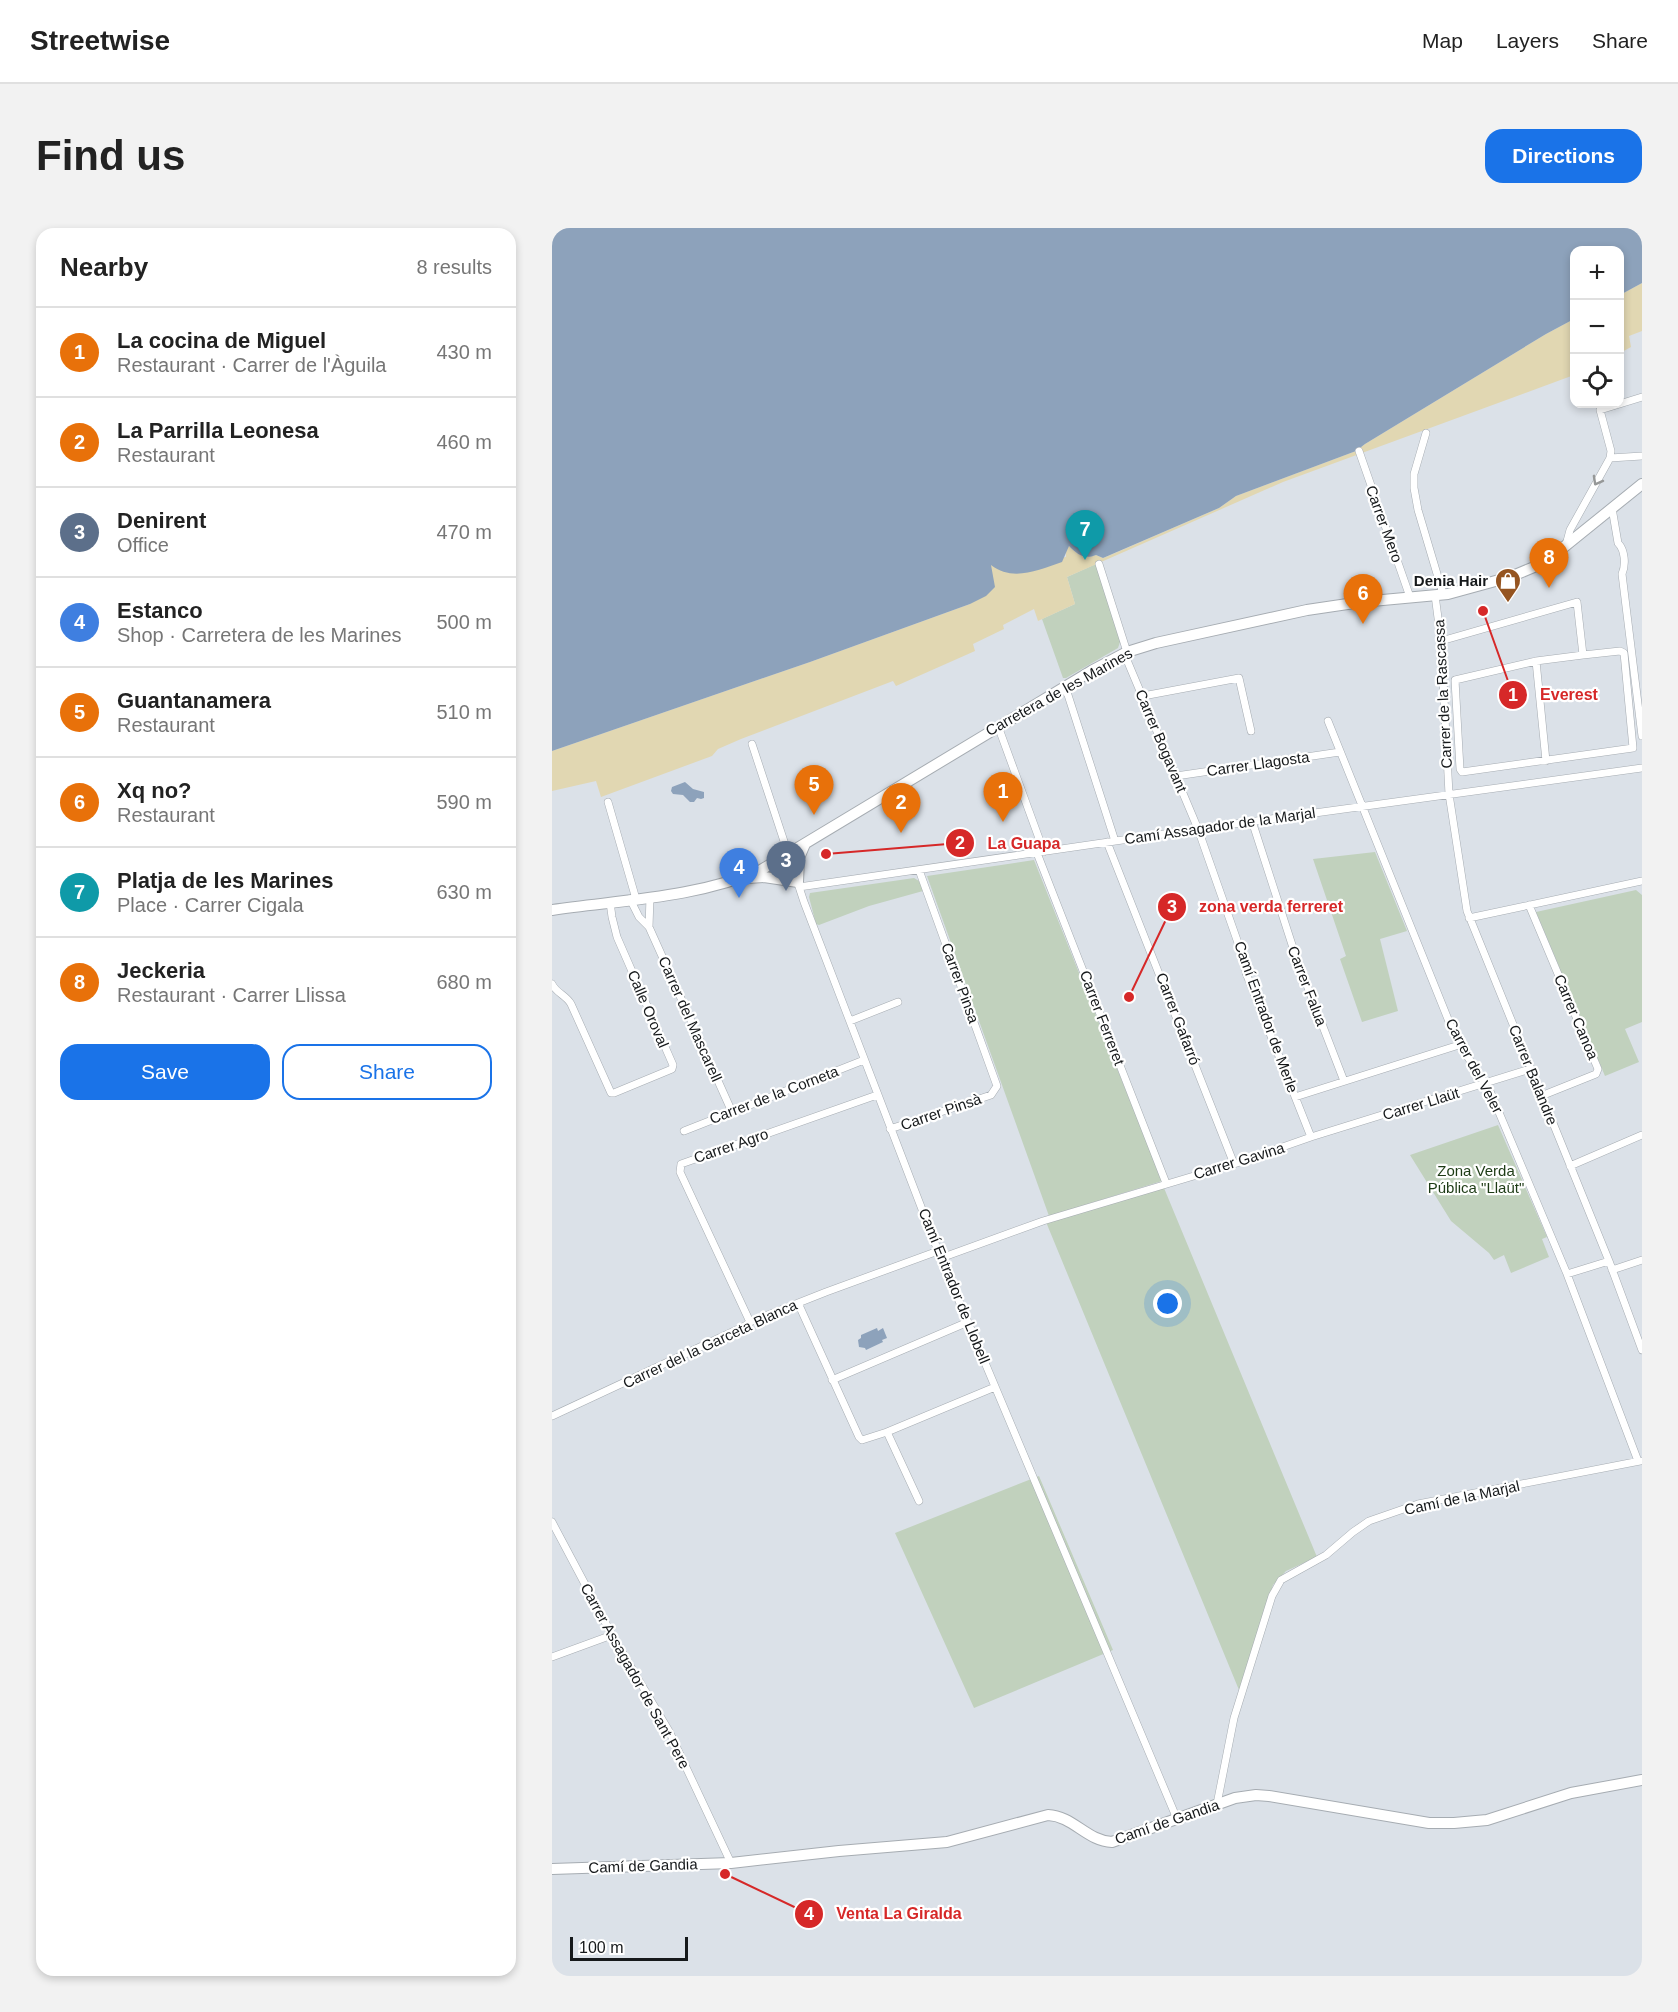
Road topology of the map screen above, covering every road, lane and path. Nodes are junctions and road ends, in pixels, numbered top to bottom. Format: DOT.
graph roads {
  1 [pos="1642,397"];
  2 [pos="1426,433"];
  3 [pos="1359,452"];
  4 [pos="1642,456"];
  5 [pos="1611,458"];
  6 [pos="1642,484"];
  7 [pos="1612,508"];
  8 [pos="1566,546"];
  9 [pos="1099,564"];
  10 [pos="1439,595"];
  11 [pos="1410,597"];
  12 [pos="1441,641"];
  13 [pos="1126,653"];
  14 [pos="1583,655"];
  15 [pos="1536,662"];
  16 [pos="1063,688"];
  17 [pos="1143,696"];
  18 [pos="1328,722"];
  19 [pos="998,726"];
  20 [pos="1251,731"];
  21 [pos="1642,736"];
  22 [pos="752,744"];
  23 [pos="1340,752"];
  24 [pos="1546,761"];
  25 [pos="1642,768"];
  26 [pos="1176,776"];
  27 [pos="1449,794"];
  28 [pos="608,802"];
  29 [pos="1362,805"];
  30 [pos="1252,821"];
  31 [pos="1198,829"];
  32 [pos="1111,841"];
  33 [pos="806,844"];
  34 [pos="1040,852"];
  35 [pos="788,855"];
  36 [pos="919,870"];
  37 [pos="738,879"];
  38 [pos="1642,881"];
  39 [pos="798,885"];
  40 [pos="650,897"];
  41 [pos="633,899"];
  42 [pos="610,902"];
  43 [pos="1529,905"];
  44 [pos="552,910"];
  45 [pos="1469,918"];
  46 [pos="649,927"];
  47 [pos="552,984"];
  48 [pos="898,1002"];
  49 [pos="850,1021"];
  50 [pos="1460,1045"];
  51 [pos="864,1060"];
  52 [pos="1530,1069"];
  53 [pos="1344,1081"];
  54 [pos="1485,1084"];
  55 [pos="877,1095"];
  56 [pos="991,1095"];
  57 [pos="1541,1096"];
  58 [pos="1295,1097"];
  59 [pos="732,1112"];
  60 [pos="890,1128"];
  61 [pos="684,1131"];
  62 [pos="1642,1136"];
  63 [pos="1311,1137"];
  64 [pos="1234,1164"];
  65 [pos="1570,1166"];
  66 [pos="1166,1183"];
  67 [pos="939,1254"];
  68 [pos="1642,1260"];
  69 [pos="1609,1261"];
  70 [pos="1612,1270"];
  71 [pos="1567,1274"];
  72 [pos="798,1303"];
  73 [pos="750,1322"];
  74 [pos="969,1322"];
  75 [pos="1642,1350"];
  76 [pos="832,1380"];
  77 [pos="995,1387"];
  78 [pos="552,1416"];
  79 [pos="887,1432"];
  80 [pos="1640,1461"];
  81 [pos="919,1501"];
  82 [pos="552,1522"];
  83 [pos="612,1635"];
  84 [pos="552,1657"];
  85 [pos="1642,1780"];
  86 [pos="1217,1804"];
  87 [pos="1177,1819"];
  88 [pos="731,1863"];
  89 [pos="552,1869"];
  1 -- 5 [label="street"];
  2 -- 10 [label="street, Carrer de la Rascassa"];
  3 -- 11 [label="street, Carrer Mero"];
  4 -- 5 [label="street"];
  5 -- 8 [label="street, one-way"];
  6 -- 7 [label="main road, Carretera de les Marines"];
  7 -- 8 [label="main road, Carretera de les Marines"];
  7 -- 21 [label="street"];
  8 -- 10 [label="main road, Carretera de les Marines"];
  9 -- 13 [label="street, Carrer Bogavant"];
  10 -- 11 [label="main road, Carretera de les Marines"];
  10 -- 12 [label="street, Carrer de la Rascassa"];
  11 -- 13 [label="main road, Carretera de les Marines"];
  12 -- 14 [label="street"];
  12 -- 27 [label="street, Carrer de la Rascassa"];
  13 -- 16 [label="main road, Carretera de les Marines"];
  13 -- 17 [label="street, Carrer Bogavant"];
  14 -- 15 [label="street"];
  14 -- 24 [label="street"];
  15 -- 24 [label="street"];
  15 -- 24 [label="street"];
  16 -- 19 [label="main road, Carretera de les Marines"];
  16 -- 32 [label="street, Carrer Gafarró"];
  17 -- 20 [label="street"];
  17 -- 26 [label="street, Carrer Bogavant"];
  18 -- 23 [label="street"];
  19 -- 33 [label="main road, Carretera de les Marines"];
  19 -- 34 [label="street, Carrer Ferreret"];
  22 -- 35 [label="street, Camí Entrador de Llobell"];
  23 -- 26 [label="street, Carrer Llagosta"];
  23 -- 29 [label="street"];
  25 -- 27 [label="street, Camí Assagador de la Marjal"];
  26 -- 31 [label="street, Carrer Bogavant"];
  27 -- 29 [label="street, Camí Assagador de la Marjal"];
  27 -- 45 [label="street, Carrer Balandre"];
  28 -- 41 [label="street, Carrer del Mascarell"];
  29 -- 30 [label="street, Camí Assagador de la Marjal"];
  29 -- 50 [label="street, Carrer del Veler"];
  30 -- 31 [label="street, Camí Assagador de la Marjal"];
  30 -- 53 [label="street, Carrer Falua"];
  31 -- 32 [label="street, Camí Assagador de la Marjal"];
  31 -- 58 [label="street, Camí Entrador de Merle"];
  32 -- 34 [label="street, Camí Assagador de la Marjal"];
  32 -- 64 [label="street, Carrer Gafarró"];
  33 -- 35 [label="main road, Carretera de les Marines"];
  33 -- 39 [label="main road"];
  34 -- 36 [label="street, Camí Assagador de la Marjal"];
  34 -- 66 [label="street, Carrer Ferreret"];
  35 -- 37 [label="main road, Carretera de les Marines"];
  35 -- 39 [label="street, Camí Entrador de Llobell"];
  36 -- 39 [label="street, Camí Assagador de la Marjal"];
  36 -- 56 [label="street, Carrer Pinsa"];
  37 -- 39 [label="main road"];
  37 -- 40 [label="main road, Carretera de les Marines"];
  38 -- 43 [label="street"];
  39 -- 49 [label="street, Camí Entrador de Llobell"];
  40 -- 41 [label="main road, Carretera de les Marines"];
  40 -- 46 [label="street, Carrer del Mascarell"];
  41 -- 42 [label="main road, Carretera de les Marines"];
  41 -- 46 [label="street, Carrer del Mascarell"];
  42 -- 44 [label="main road, Carretera de les Marines"];
  42 -- 47 [label="street, Calle Oroval"];
  43 -- 45 [label="street"];
  43 -- 57 [label="street, Carrer Canoa"];
  45 -- 52 [label="street, Carrer Balandre"];
  46 -- 59 [label="street, Carrer del Mascarell"];
  48 -- 49 [label="street"];
  49 -- 51 [label="street, Camí Entrador de Llobell"];
  50 -- 53 [label="street"];
  50 -- 54 [label="street, Carrer del Veler"];
  51 -- 55 [label="street, Camí Entrador de Llobell"];
  51 -- 59 [label="street, Carrer de la Corneta"];
  52 -- 54 [label="street, Carrer Llaüt"];
  52 -- 57 [label="street, Carrer Balandre"];
  53 -- 58 [label="street"];
  54 -- 63 [label="street, Carrer Llaüt"];
  54 -- 71 [label="street, Carrer del Veler"];
  55 -- 60 [label="street, Camí Entrador de Llobell"];
  55 -- 73 [label="street, Carrer Agro"];
  56 -- 60 [label="street, Carrer Pinsà"];
  57 -- 65 [label="street, Carrer Balandre"];
  58 -- 63 [label="street, Camí Entrador de Merle"];
  59 -- 61 [label="street, Carrer de la Corneta"];
  60 -- 67 [label="street, Camí Entrador de Llobell"];
  62 -- 65 [label="street"];
  63 -- 64 [label="street, Carrer Gavina"];
  64 -- 66 [label="street, Carrer Gavina"];
  65 -- 69 [label="street, Carrer Balandre"];
  66 -- 67 [label="street, Carrer Gavina"];
  67 -- 72 [label="street, Carrer del la Garceta Blanca"];
  67 -- 74 [label="street, Camí Entrador de Llobell"];
  68 -- 70 [label="street"];
  69 -- 70 [label="street, Carrer Balandre"];
  69 -- 71 [label="street"];
  70 -- 75 [label="street, Carrer Balandre"];
  71 -- 80 [label="street, Carrer del Veler"];
  72 -- 73 [label="street, Carrer del la Garceta Blanca"];
  72 -- 76 [label="street"];
  73 -- 78 [label="street, Carrer del la Garceta Blanca"];
  74 -- 76 [label="street"];
  74 -- 77 [label="street, Camí Entrador de Llobell"];
  76 -- 79 [label="street"];
  77 -- 79 [label="street"];
  77 -- 87 [label="street, Camí Entrador de Llobell"];
  79 -- 81 [label="street"];
  80 -- 86 [label="street, Camí de la Marjal"];
  82 -- 83 [label="street, Carrer Assagador de Sant Pere"];
  83 -- 84 [label="street"];
  83 -- 88 [label="street, Carrer Assagador de Sant Pere"];
  85 -- 86 [label="main road, Camí de Gandia"];
  86 -- 87 [label="main road, Camí de Gandia"];
  87 -- 88 [label="main road, Camí de Gandia"];
  88 -- 89 [label="main road, Camí de Gandia"];
}
